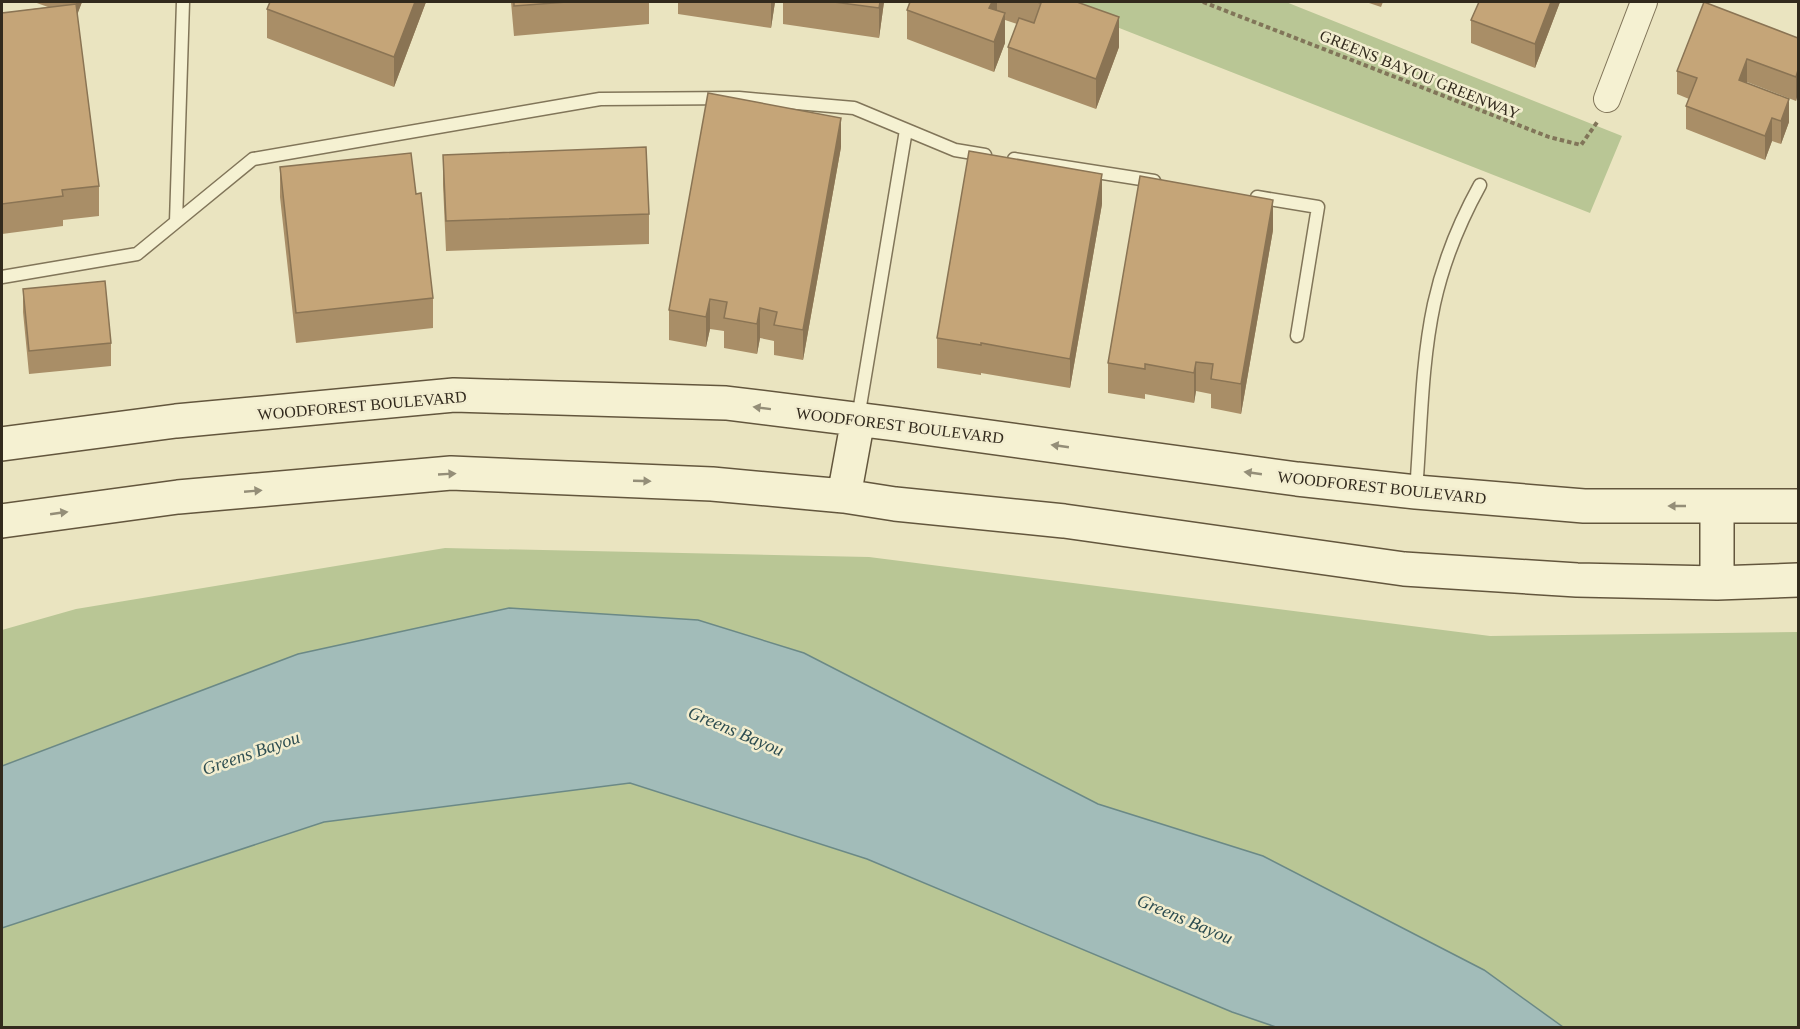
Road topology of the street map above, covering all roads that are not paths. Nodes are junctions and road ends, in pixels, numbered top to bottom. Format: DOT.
graph roads {
  1 [pos="183,2"];
  2 [pos="1644,2"];
  3 [pos="1607,99"];
  4 [pos="906,130"];
  5 [pos="1166,183"];
  6 [pos="1480,185"];
  7 [pos="1248,196"];
  8 [pos="176,222"];
  9 [pos="2,277"];
  10 [pos="1297,336"];
  11 [pos="858,419"];
  12 [pos="2,444"];
  13 [pos="1416,492"];
  14 [pos="844,496"];
  15 [pos="1717,506"];
  16 [pos="1798,506"];
  17 [pos="2,521"];
  18 [pos="1798,580"];
  19 [pos="1717,583"];
  1 -- 8 [label="lane"];
  2 -- 3 [label="street"];
  4 -- 5 [label="lane"];
  4 -- 8 [label="lane"];
  4 -- 11 [label="lane"];
  6 -- 13 [label="lane"];
  7 -- 10 [label="lane"];
  8 -- 9 [label="lane"];
  11 -- 12 [label="main road, WOODFOREST BOULEVARD, one-way"];
  13 -- 11 [label="main road, WOODFOREST BOULEVARD, one-way"];
  11 -- 14 [label="main road"];
  15 -- 13 [label="main road, WOODFOREST BOULEVARD, one-way"];
  17 -- 14 [label="main road, one-way"];
  14 -- 19 [label="main road"];
  15 -- 16 [label="main road, WOODFOREST BOULEVARD"];
  15 -- 19 [label="main road"];
  18 -- 19 [label="main road"];
}
